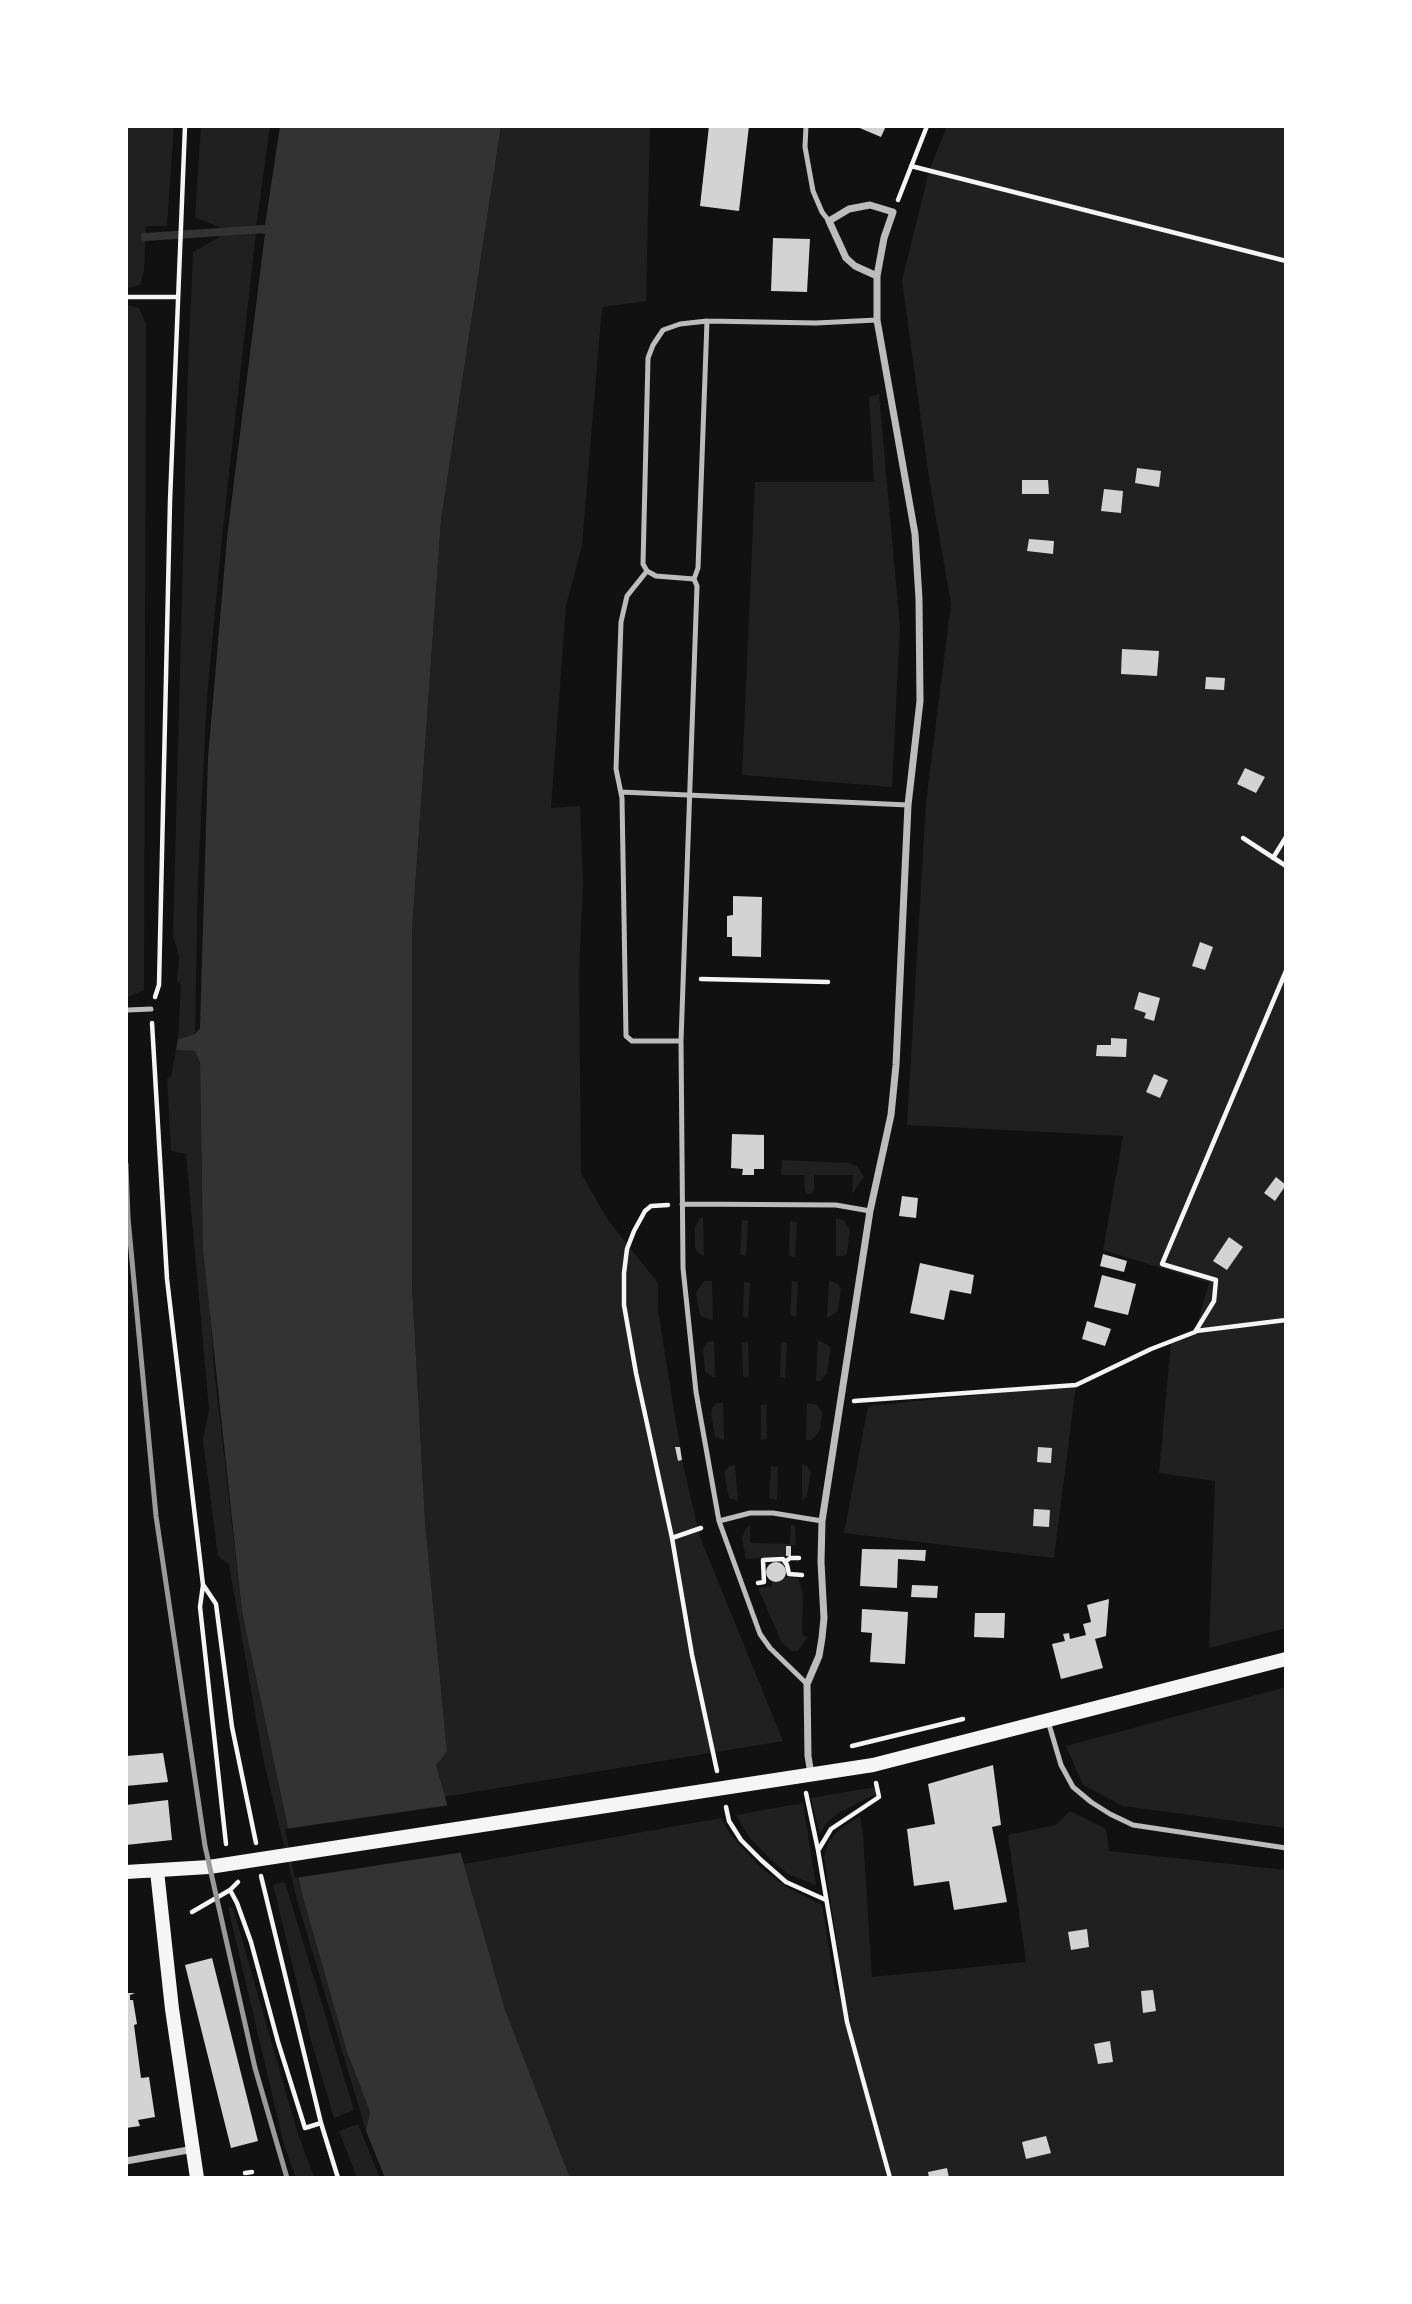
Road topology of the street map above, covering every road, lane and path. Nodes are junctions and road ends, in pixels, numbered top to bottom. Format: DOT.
graph roads {
  1 [pos="185,126"];
  2 [pos="806,126"];
  3 [pos="927,126"];
  4 [pos="911,166"];
  5 [pos="893,212"];
  6 [pos="829,221"];
  7 [pos="1286,261"];
  8 [pos="877,276"];
  9 [pos="127,297"];
  10 [pos="178,297"];
  11 [pos="877,320"];
  12 [pos="707,321"];
  13 [pos="647,571"];
  14 [pos="694,579"];
  15 [pos="621,792"];
  16 [pos="691,794"];
  17 [pos="908,805"];
  18 [pos="1286,837"];
  19 [pos="1243,838"];
  20 [pos="1273,858"];
  21 [pos="1286,866"];
  22 [pos="1286,971"];
  23 [pos="701,979"];
  24 [pos="828,982"];
  25 [pos="151,1009"];
  26 [pos="128,1010"];
  27 [pos="681,1041"];
  28 [pos="682,1204"];
  29 [pos="668,1205"];
  30 [pos="870,1212"];
  31 [pos="1286,1320"];
  32 [pos="1195,1332"];
  33 [pos="840,1401"];
  34 [pos="719,1521"];
  35 [pos="822,1521"];
  36 [pos="701,1528"];
  37 [pos="671,1538"];
  38 [pos="799,1558"];
  39 [pos="785,1562"];
  40 [pos="802,1575"];
  41 [pos="758,1583"];
  42 [pos="1286,1659"];
  43 [pos="807,1684"];
  44 [pos="1048,1721"];
  45 [pos="718,1773"];
  46 [pos="811,1774"];
  47 [pos="877,1785"];
  48 [pos="807,1796"];
  49 [pos="724,1797"];
  50 [pos="226,1844"];
  51 [pos="1286,1847"];
  52 [pos="818,1850"];
  53 [pos="157,1871"];
  54 [pos="126,1872"];
  55 [pos="826,1900"];
  56 [pos="192,1912"];
  57 [pos="194,2149"];
  58 [pos="126,2161"];
  59 [pos="197,2178"];
  60 [pos="338,2178"];
  61 [pos="890,2178"];
  1 -- 10 [label="path"];
  2 -- 6 [label="lane"];
  3 -- 4 [label="path"];
  4 -- 5 [label="path"];
  4 -- 7 [label="path"];
  5 -- 6 [label="street"];
  5 -- 8 [label="street"];
  6 -- 8 [label="street"];
  8 -- 11 [label="street"];
  9 -- 10 [label="path"];
  10 -- 25 [label="path"];
  11 -- 12 [label="lane"];
  11 -- 17 [label="street"];
  12 -- 13 [label="lane"];
  12 -- 14 [label="lane"];
  13 -- 14 [label="lane"];
  13 -- 15 [label="lane"];
  14 -- 16 [label="lane"];
  15 -- 16 [label="lane"];
  15 -- 27 [label="lane"];
  16 -- 17 [label="lane"];
  16 -- 27 [label="lane"];
  17 -- 30 [label="street"];
  18 -- 20 [label="path"];
  19 -- 20 [label="path"];
  20 -- 21 [label="path"];
  22 -- 32 [label="path"];
  23 -- 24 [label="path"];
  25 -- 26 [label="lane"];
  25 -- 50 [label="path"];
  27 -- 28 [label="lane"];
  28 -- 30 [label="lane"];
  28 -- 34 [label="lane"];
  29 -- 37 [label="path"];
  30 -- 33 [label="street"];
  31 -- 32 [label="path"];
  32 -- 33 [label="path"];
  33 -- 35 [label="street"];
  34 -- 35 [label="lane"];
  34 -- 43 [label="lane"];
  35 -- 43 [label="street"];
  36 -- 37 [label="path"];
  37 -- 45 [label="path"];
  38 -- 39 [label="path"];
  39 -- 40 [label="path"];
  39 -- 41 [label="path"];
  42 -- 44 [label="main road"];
  43 -- 46 [label="street"];
  44 -- 46 [label="main road"];
  44 -- 51 [label="lane"];
  46 -- 53 [label="main road"];
  47 -- 52 [label="path"];
  48 -- 52 [label="path"];
  49 -- 55 [label="path"];
  52 -- 55 [label="path"];
  53 -- 54 [label="main road"];
  53 -- 57 [label="main road"];
  55 -- 61 [label="path"];
  56 -- 60 [label="path"];
  57 -- 58 [label="street"];
  57 -- 59 [label="main road"];
}
